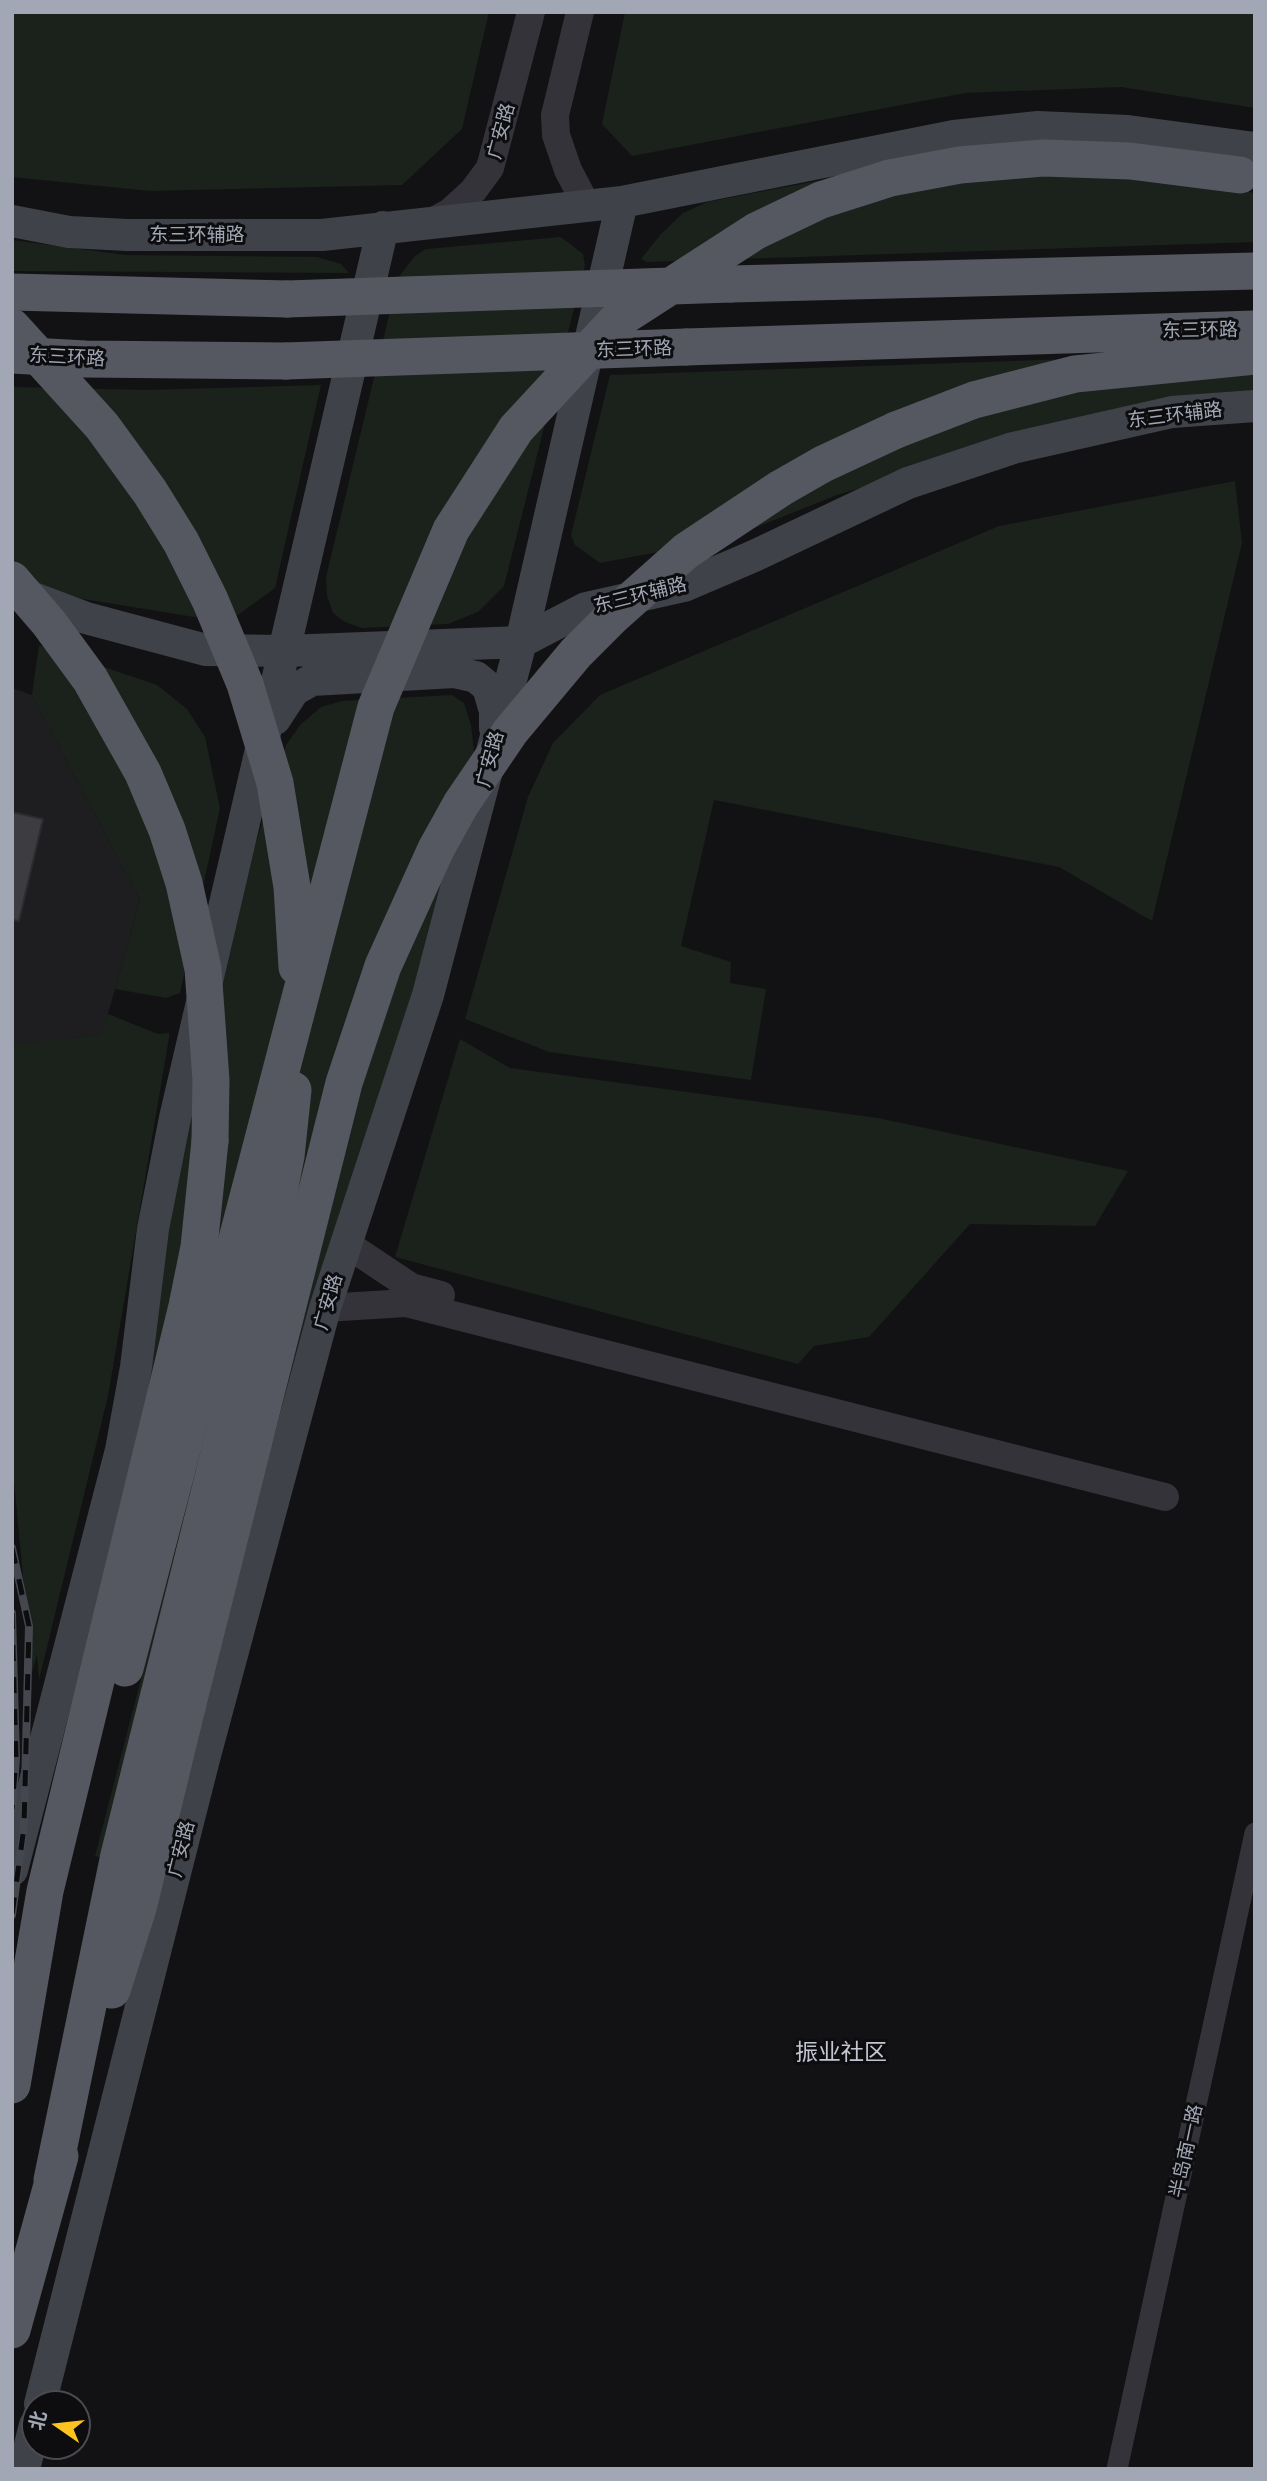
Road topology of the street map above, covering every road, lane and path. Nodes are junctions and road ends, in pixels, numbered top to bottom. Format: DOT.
graph roads {
  1 [pos="531,12"];
  2 [pos="580,12"];
  3 [pos="1250,167"];
  4 [pos="622,202"];
  5 [pos="587,206"];
  6 [pos="12,221"];
  7 [pos="430,223"];
  8 [pos="383,227"];
  9 [pos="1255,271"];
  10 [pos="12,292"];
  11 [pos="12,327"];
  12 [pos="1255,329"];
  13 [pos="12,355"];
  14 [pos="1255,356"];
  15 [pos="1255,406"];
  16 [pos="12,580"];
  17 [pos="12,590"];
  18 [pos="521,642"];
  19 [pos="286,651"];
  20 [pos="266,735"];
  21 [pos="495,740"];
  22 [pos="345,1243"];
  23 [pos="325,1308"];
  24 [pos="114,1660"];
  25 [pos="55,1707"];
  26 [pos="1255,1833"];
  27 [pos="12,1870"];
  28 [pos="45,1891"];
  29 [pos="12,2085"];
  30 [pos="12,2100"];
  31 [pos="52,2179"];
  32 [pos="12,2330"];
  33 [pos="44,2390"];
  34 [pos="1117,2469"];
  1 -- 7 [label="street, 广安路"];
  2 -- 5 [label="street"];
  3 -- 4 [label="main road, 东三环辅路"];
  3 -- 24 [label="highway, bridge"];
  4 -- 5 [label="main road, 东三环辅路"];
  4 -- 18 [label="main road, 广安路"];
  5 -- 7 [label="main road, 东三环辅路"];
  6 -- 8 [label="main road, 东三环辅路"];
  7 -- 8 [label="main road, 东三环辅路"];
  8 -- 19 [label="main road"];
  9 -- 10 [label="highway, bridge"];
  11 -- 31 [label="highway, bridge"];
  12 -- 13 [label="highway, 东三环路, bridge"];
  14 -- 31 [label="highway, bridge"];
  15 -- 18 [label="main road, 东三环辅路"];
  16 -- 24 [label="highway, bridge"];
  17 -- 19 [label="main road, 东三环辅路"];
  18 -- 19 [label="main road, 东三环辅路"];
  18 -- 21 [label="main road, 广安路"];
  19 -- 20 [label="main road"];
  20 -- 21 [label="main road"];
  20 -- 25 [label="main road"];
  21 -- 22 [label="main road, 广安路"];
  22 -- 23 [label="main road, 广安路"];
  22 -- 23 [label="street"];
  23 -- 33 [label="main road, 广安路"];
  24 -- 28 [label="highway"];
  24 -- 30 [label="highway"];
  25 -- 27 [label="main road"];
  25 -- 28 [label="main road"];
  26 -- 34 [label="street, 半岛南一路"];
  28 -- 29 [label="highway"];
  31 -- 32 [label="highway"];
}
